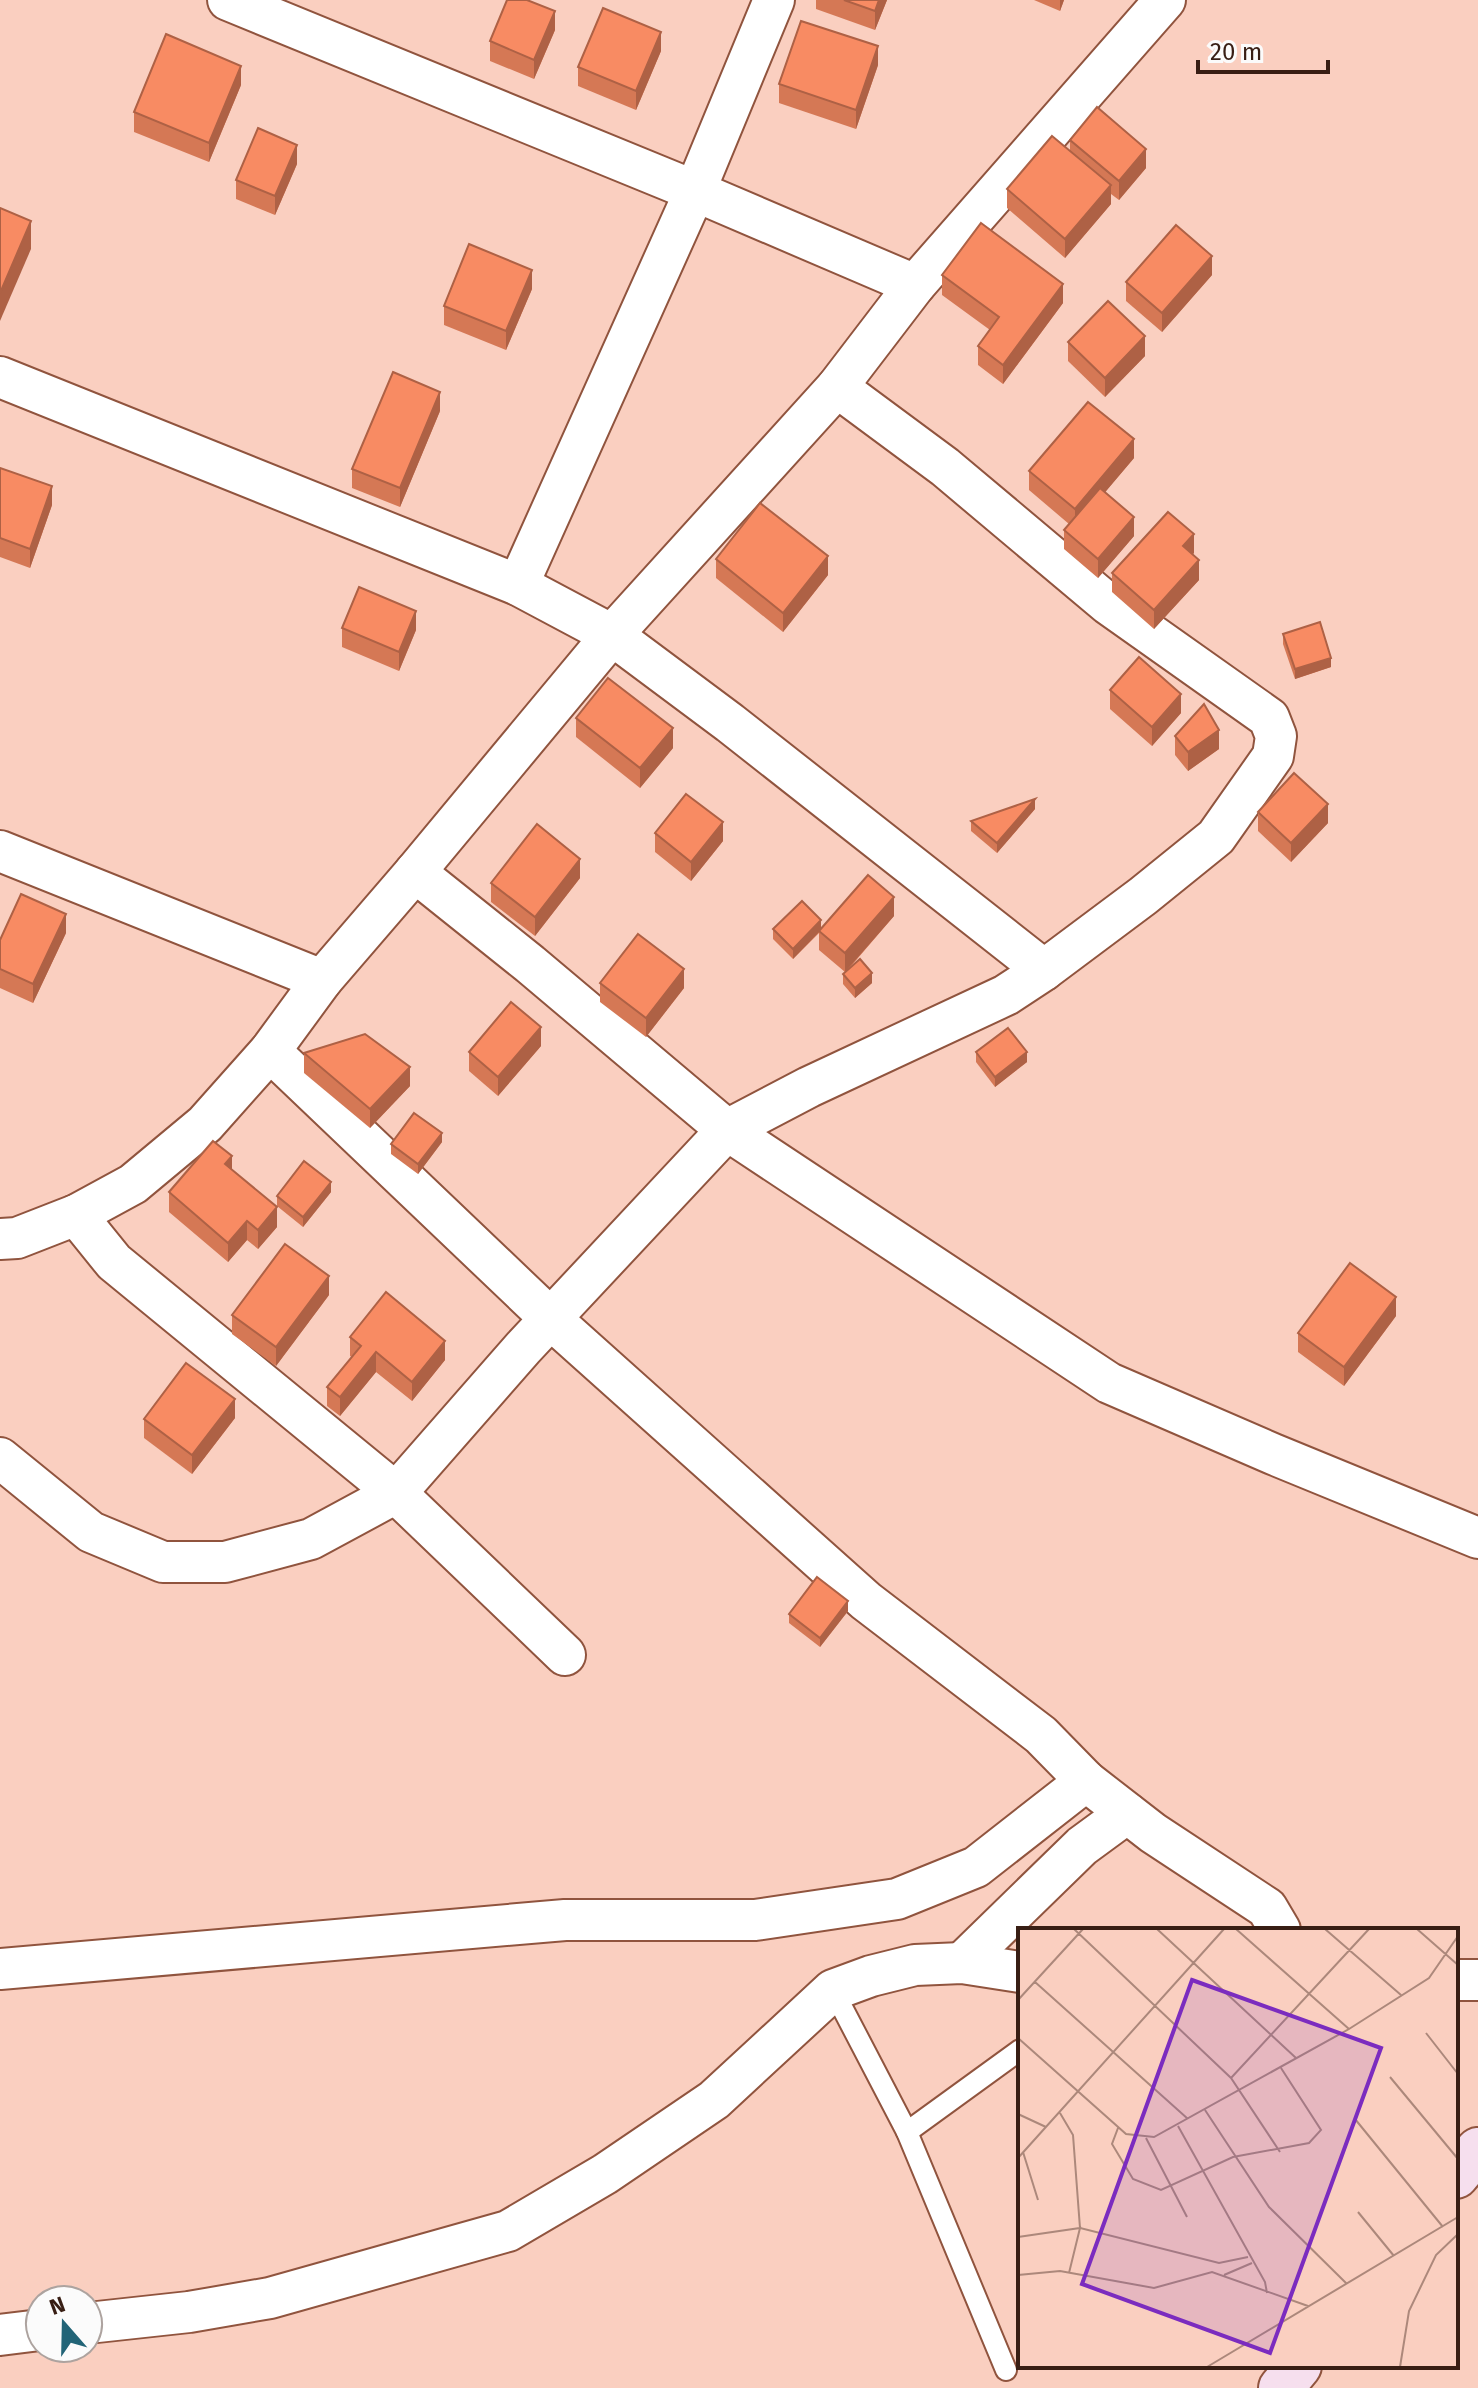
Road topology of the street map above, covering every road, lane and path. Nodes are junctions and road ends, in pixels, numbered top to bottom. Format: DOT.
graph roads {
  1 [pos="228,0"];
  2 [pos="774,0"];
  3 [pos="1165,0"];
  4 [pos="695,191"];
  5 [pos="915,285"];
  6 [pos="0,377"];
  7 [pos="837,387"];
  8 [pos="518,585"];
  9 [pos="612,635"];
  10 [pos="0,851"];
  11 [pos="415,872"];
  12 [pos="1044,970"];
  13 [pos="322,980"];
  14 [pos="270,1051"];
  15 [pos="727,1130"];
  16 [pos="76,1215"];
  17 [pos="0,1239"];
  18 [pos="551,1319"];
  19 [pos="0,1458"];
  20 [pos="396,1493"];
  21 [pos="1478,1538"];
  22 [pos="565,1655"];
  23 [pos="1086,1781"];
  24 [pos="1127,1813"];
  25 [pos="1279,1928"];
  26 [pos="962,1963"];
  27 [pos="0,1969"];
  28 [pos="1018,1972"];
  29 [pos="833,1990"];
  30 [pos="1018,2051"];
  31 [pos="907,2132"];
  32 [pos="1478,2150"];
  33 [pos="1458,2174"];
  34 [pos="104,2321"];
  35 [pos="24,2332"];
  36 [pos="0,2335"];
  37 [pos="1297,2368"];
  38 [pos="1006,2370"];
  39 [pos="1281,2388"];
  1 -- 4 [label="street"];
  2 -- 4 [label="street"];
  3 -- 5 [label="street"];
  4 -- 5 [label="street"];
  4 -- 8 [label="street"];
  5 -- 7 [label="street"];
  6 -- 8 [label="street"];
  7 -- 9 [label="street"];
  7 -- 12 [label="street"];
  8 -- 9 [label="street"];
  9 -- 11 [label="street"];
  9 -- 12 [label="street"];
  10 -- 13 [label="street"];
  11 -- 13 [label="street"];
  11 -- 15 [label="street"];
  12 -- 15 [label="street"];
  13 -- 14 [label="street"];
  14 -- 16 [label="street"];
  14 -- 18 [label="street"];
  15 -- 18 [label="street"];
  15 -- 21 [label="street"];
  16 -- 17 [label="street"];
  16 -- 20 [label="street"];
  18 -- 20 [label="street"];
  18 -- 23 [label="street"];
  19 -- 20 [label="street"];
  20 -- 22 [label="street"];
  23 -- 24 [label="street"];
  23 -- 27 [label="street"];
  24 -- 25 [label="street"];
  24 -- 26 [label="street"];
  26 -- 28 [label="street"];
  26 -- 29 [label="street"];
  29 -- 31 [label="lane"];
  29 -- 34 [label="street"];
  30 -- 31 [label="lane"];
  31 -- 38 [label="lane"];
  32 -- 33 [label="street"];
  35 -- 36 [label="street"];
  37 -- 39 [label="street"];
}
